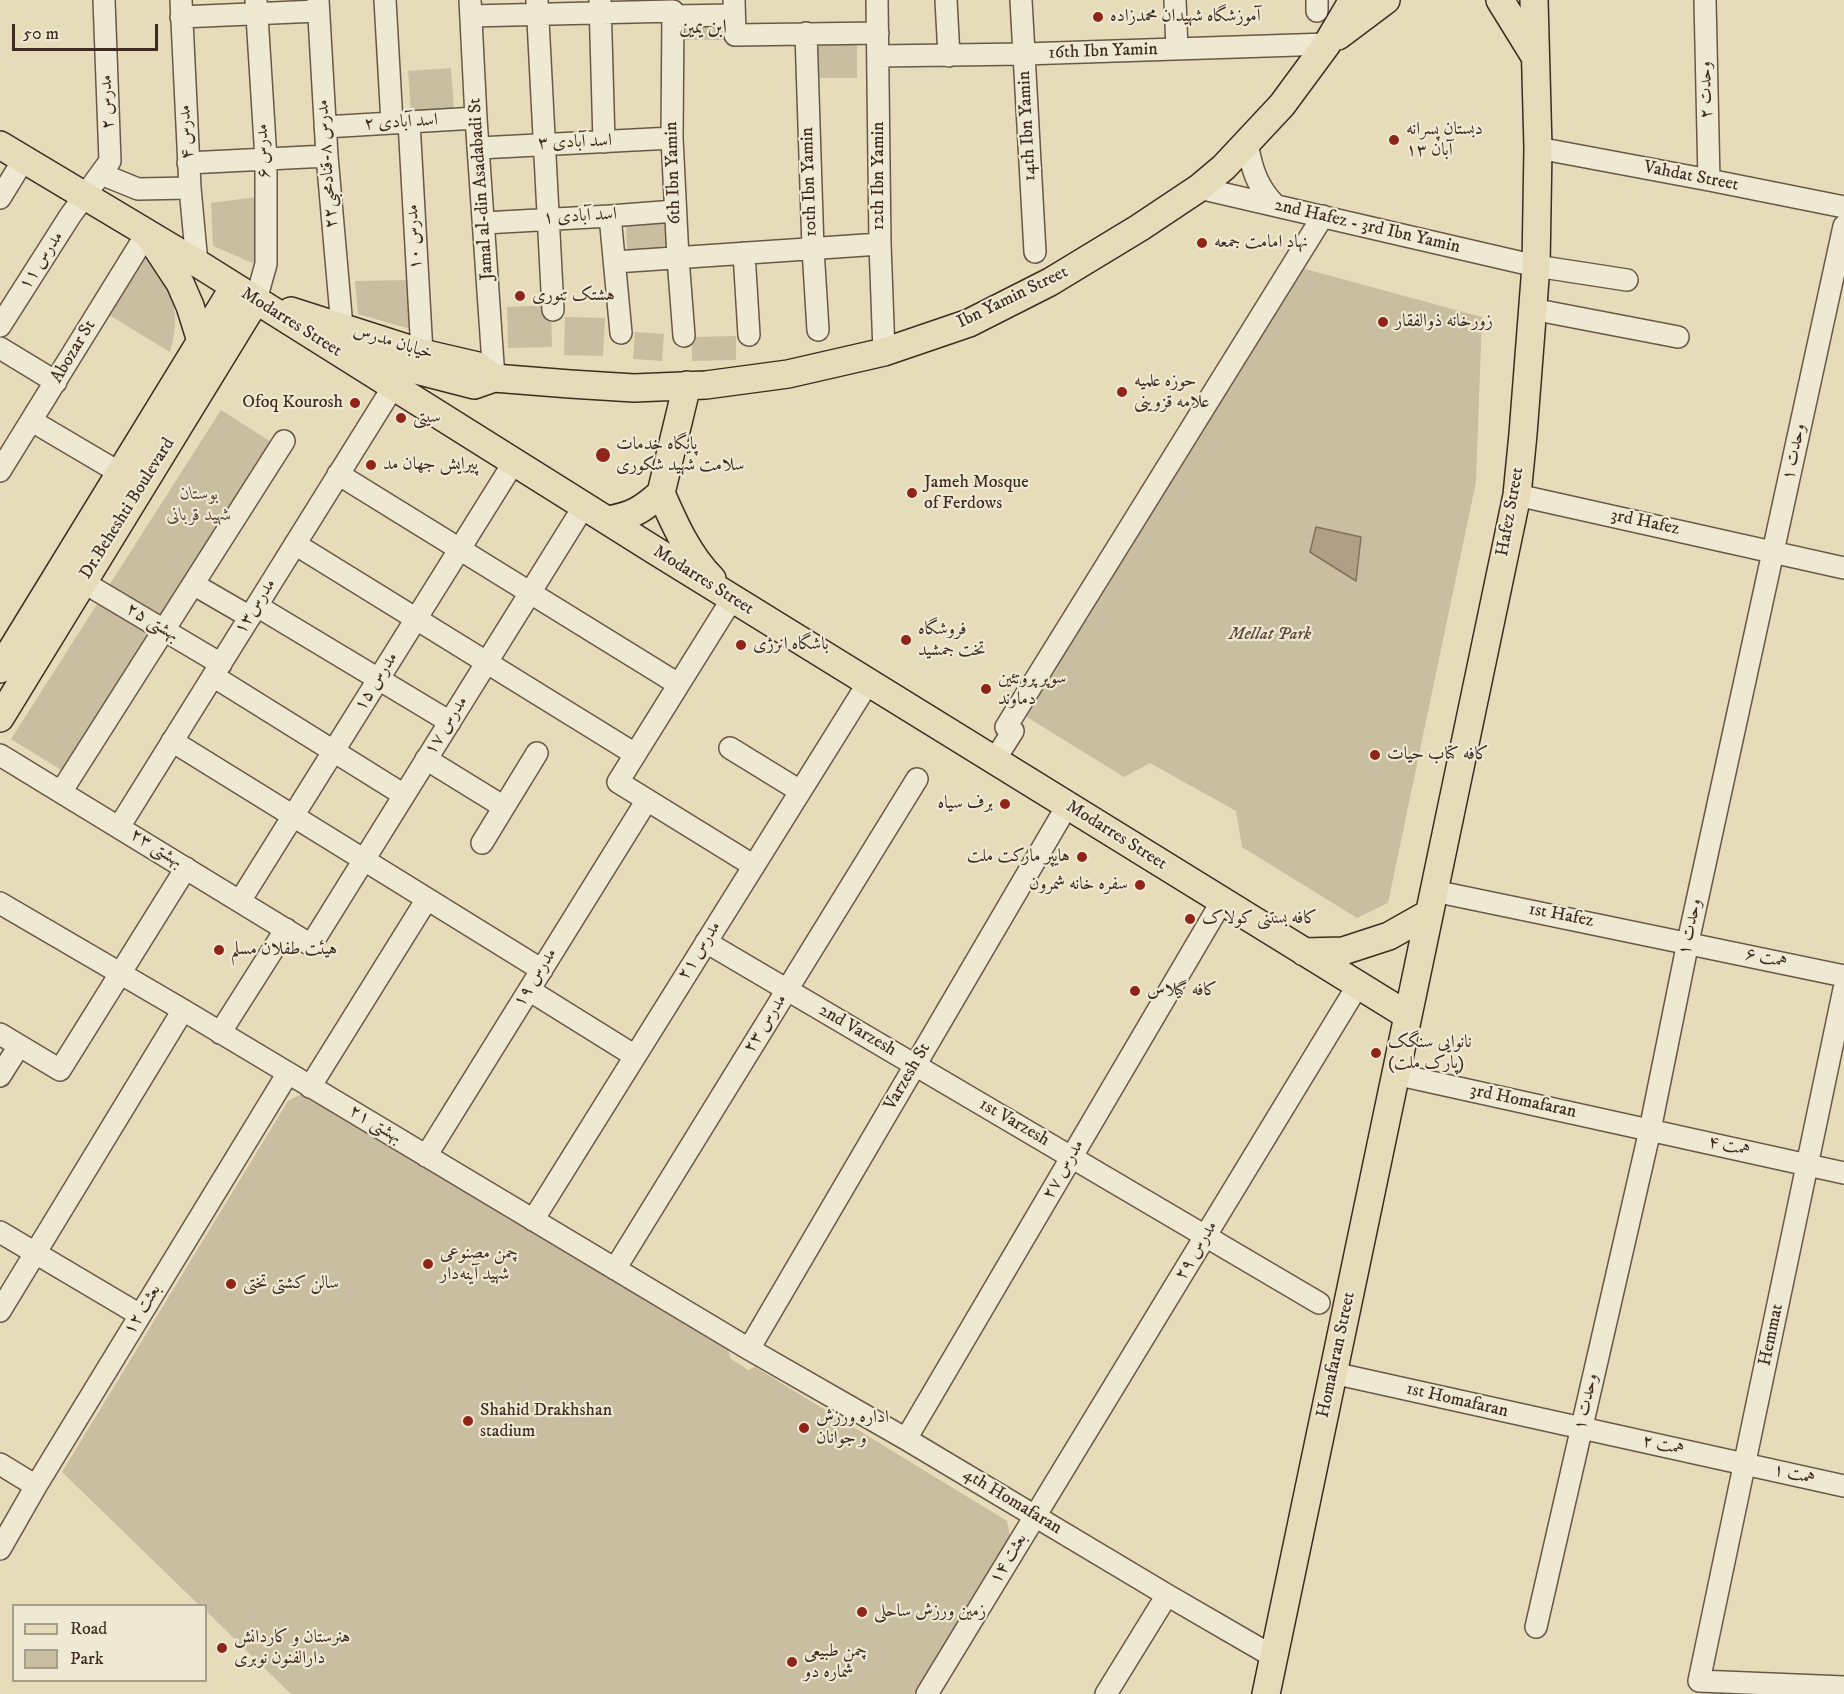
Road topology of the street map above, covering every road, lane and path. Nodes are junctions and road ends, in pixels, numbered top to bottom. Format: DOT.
graph roads {
  1 [pos="104,0"];
  2 [pos="385,0"];
  3 [pos="877,0"];
  4 [pos="946,0"];
  5 [pos="1021,0"];
  6 [pos="1175,0"];
  7 [pos="1353,0"];
  8 [pos="1386,0"];
  9 [pos="1500,0"];
  10 [pos="1534,0"];
  11 [pos="1705,0"];
  12 [pos="318,6"];
  13 [pos="600,6"];
  14 [pos="257,7"];
  15 [pos="537,7"];
  16 [pos="471,8"];
  17 [pos="181,9"];
  18 [pos="673,13"];
  19 [pos="734,17"];
  20 [pos="806,33"];
  21 [pos="878,33"];
  22 [pos="1327,44"];
  23 [pos="1177,50"];
  24 [pos="1024,54"];
  25 [pos="1535,55"];
  26 [pos="878,56"];
  27 [pos="949,56"];
  28 [pos="476,118"];
  29 [pos="401,123"];
  30 [pos="325,127"];
  31 [pos="672,138"];
  32 [pos="604,142"];
  33 [pos="544,144"];
  34 [pos="1247,144"];
  35 [pos="0,145"];
  36 [pos="479,148"];
  37 [pos="1538,148"];
  38 [pos="327,156"];
  39 [pos="24,159"];
  40 [pos="266,159"];
  41 [pos="188,163"];
  42 [pos="101,174"];
  43 [pos="1709,180"];
  44 [pos="190,188"];
  45 [pos="1199,188"];
  46 [pos="84,196"];
  47 [pos="0,198"];
  48 [pos="1275,205"];
  49 [pos="1844,207"];
  50 [pos="675,211"];
  51 [pos="610,216"];
  52 [pos="1323,216"];
  53 [pos="548,219"];
  54 [pos="484,223"];
  55 [pos="1844,226"];
  56 [pos="147,233"];
  57 [pos="880,244"];
  58 [pos="813,249"];
  59 [pos="1035,252"];
  60 [pos="744,253"];
  61 [pos="678,258"];
  62 [pos="615,262"];
  63 [pos="197,263"];
  64 [pos="1536,266"];
  65 [pos="1627,280"];
  66 [pos="245,293"];
  67 [pos="1533,309"];
  68 [pos="553,310"];
  69 [pos="0,326"];
  70 [pos="342,327"];
  71 [pos="303,330"];
  72 [pos="818,330"];
  73 [pos="621,333"];
  74 [pos="749,334"];
  75 [pos="684,336"];
  76 [pos="1678,337"];
  77 [pos="201,340"];
  78 [pos="0,348"];
  79 [pos="422,352"];
  80 [pos="884,352"];
  81 [pos="494,378"];
  82 [pos="193,379"];
  83 [pos="56,382"];
  84 [pos="687,385"];
  85 [pos="393,387"];
  86 [pos="32,421"];
  87 [pos="285,441"];
  88 [pos="514,462"];
  89 [pos="0,471"];
  90 [pos="120,473"];
  91 [pos="338,474"];
  92 [pos="661,493"];
  93 [pos="1517,495"];
  94 [pos="584,506"];
  95 [pos="607,520"];
  96 [pos="295,544"];
  97 [pos="460,549"];
  98 [pos="1774,551"];
  99 [pos="1844,568"];
  100 [pos="83,582"];
  101 [pos="193,584"];
  102 [pos="530,593"];
  103 [pos="732,598"];
  104 [pos="253,611"];
  105 [pos="416,618"];
  106 [pos="164,630"];
  107 [pos="487,662"];
  108 [pos="0,669"];
  109 [pos="217,670"];
  110 [pos="378,680"];
  111 [pos="868,683"];
  112 [pos="678,684"];
  113 [pos="0,717"];
  114 [pos="450,722"];
  115 [pos="172,741"];
  116 [pos="730,748"];
  117 [pos="334,752"];
  118 [pos="537,753"];
  119 [pos="635,754"];
  120 [pos="0,755"];
  121 [pos="426,759"];
  122 [pos="994,761"];
  123 [pos="917,779"];
  124 [pos="800,791"];
  125 [pos="61,792"];
  126 [pos="404,795"];
  127 [pos="647,800"];
  128 [pos="1067,806"];
  129 [pos="504,807"];
  130 [pos="293,816"];
  131 [pos="119,827"];
  132 [pos="482,843"];
  133 [pos="364,860"];
  134 [pos="754,866"];
  135 [pos="186,868"];
  136 [pos="427,899"];
  137 [pos="1222,901"];
  138 [pos="240,902"];
  139 [pos="1431,902"];
  140 [pos="0,903"];
  141 [pos="286,929"];
  142 [pos="706,942"];
  143 [pos="1688,942"];
  144 [pos="311,945"];
  145 [pos="1304,952"];
  146 [pos="542,970"];
  147 [pos="121,973"];
  148 [pos="1844,976"];
  149 [pos="1358,985"];
  150 [pos="1844,989"];
  151 [pos="529,990"];
  152 [pos="787,990"];
  153 [pos="183,1010"];
  154 [pos="1407,1015"];
  155 [pos="220,1033"];
  156 [pos="0,1034"];
  157 [pos="19,1046"];
  158 [pos="635,1056"];
  159 [pos="915,1065"];
  160 [pos="288,1073"];
  161 [pos="1395,1074"];
  162 [pos="0,1076"];
  163 [pos="310,1087"];
  164 [pos="1650,1130"];
  165 [pos="426,1156"];
  166 [pos="1072,1158"];
  167 [pos="1808,1165"];
  168 [pos="1844,1173"];
  169 [pos="533,1220"];
  170 [pos="0,1232"];
  171 [pos="1206,1236"];
  172 [pos="35,1253"];
  173 [pos="615,1269"];
  174 [pos="1320,1302"];
  175 [pos="0,1311"];
  176 [pos="140,1315"];
  177 [pos="749,1349"];
  178 [pos="1333,1373"];
  179 [pos="1581,1429"];
  180 [pos="906,1439"];
  181 [pos="1744,1463"];
  182 [pos="0,1464"];
  183 [pos="36,1486"];
  184 [pos="1844,1486"];
  185 [pos="1035,1516"];
  186 [pos="0,1549"];
  187 [pos="1167,1595"];
  188 [pos="1536,1628"];
  189 [pos="1274,1657"];
  190 [pos="1844,1688"];
  191 [pos="927,1694"];
  192 [pos="1106,1694"];
  193 [pos="1266,1694"];
  1 -- 42 [label="street, مدرس ۲"];
  2 -- 29 [label="street, مدرس ۱۰"];
  3 -- 21 [label="street, 12th Ibn Yamin"];
  4 -- 27 [label="street"];
  5 -- 24 [label="street, 14th Ibn Yamin"];
  6 -- 23 [label="street"];
  7 -- 22 [label="main road, Ibn Yamin Street"];
  8 -- 22 [label="main road"];
  9 -- 25 [label="main road"];
  10 -- 25 [label="main road, Hafez Street"];
  11 -- 43 [label="street, وحدت ۲"];
  12 -- 14 [label="street"];
  12 -- 30 [label="street, مدرس ۸-قنادمحبی۲۲"];
  13 -- 15 [label="street"];
  13 -- 18 [label="street"];
  13 -- 32 [label="street"];
  14 -- 17 [label="street"];
  14 -- 40 [label="street, مدرس ۶"];
  15 -- 16 [label="street"];
  15 -- 33 [label="street"];
  16 -- 28 [label="street, Jamal al-din Asadabadi St"];
  17 -- 41 [label="street, مدرس ۴"];
  18 -- 19 [label="street"];
  18 -- 31 [label="street, 6th Ibn Yamin"];
  19 -- 20 [label="street"];
  20 -- 21 [label="street"];
  20 -- 58 [label="street, 10th Ibn Yamin"];
  21 -- 26 [label="street, 12th Ibn Yamin"];
  22 -- 23 [label="street, 16th Ibn Yamin"];
  22 -- 34 [label="main road, Ibn Yamin Street"];
  23 -- 24 [label="street, 16th Ibn Yamin"];
  24 -- 27 [label="street, 16th Ibn Yamin"];
  24 -- 59 [label="street, 14th Ibn Yamin"];
  25 -- 37 [label="main road, Hafez Street"];
  26 -- 27 [label="street, 16th Ibn Yamin"];
  26 -- 57 [label="street, 12th Ibn Yamin"];
  28 -- 29 [label="street, اسد آبادی ۲"];
  28 -- 36 [label="street, Jamal al-din Asadabadi St"];
  29 -- 30 [label="street, اسد آبادی ۲"];
  29 -- 79 [label="street, مدرس ۱۰"];
  30 -- 38 [label="street, مدرس ۸-قنادمحبی۲۲"];
  31 -- 32 [label="street, اسد آبادی ۳"];
  31 -- 50 [label="street, 6th Ibn Yamin"];
  32 -- 33 [label="street, اسد آبادی ۳"];
  33 -- 36 [label="street, اسد آبادی ۳"];
  33 -- 53 [label="street"];
  34 -- 45 [label="main road, Ibn Yamin Street"];
  34 -- 48 [label="street"];
  35 -- 39 [label="main road, Modarres Street"];
  36 -- 54 [label="street, Jamal al-din Asadabadi St"];
  37 -- 43 [label="street, Vahdat Street"];
  37 -- 64 [label="main road, Hafez Street"];
  38 -- 40 [label="street"];
  38 -- 70 [label="street, مدرس ۸-قنادمحبی۲۲"];
  39 -- 46 [label="main road, Modarres Street"];
  39 -- 47 [label="street"];
  40 -- 41 [label="street"];
  40 -- 66 [label="street, مدرس ۶"];
  41 -- 44 [label="street, مدرس ۴"];
  42 -- 44 [label="street"];
  42 -- 46 [label="street, مدرس ۲"];
  43 -- 49 [label="street, Vahdat Street"];
  44 -- 63 [label="street, مدرس ۴"];
  45 -- 48 [label="street, 2nd Hafez - 3rd Ibn Yamin"];
  45 -- 80 [label="main road, Ibn Yamin Street"];
  46 -- 56 [label="main road, Modarres Street"];
  46 -- 69 [label="street, مدرس ۱۱"];
  48 -- 52 [label="street, 2nd Hafez - 3rd Ibn Yamin"];
  50 -- 51 [label="street, اسد آبادی ۱"];
  50 -- 61 [label="street, 6th Ibn Yamin"];
  51 -- 53 [label="street, اسد آبادی ۱"];
  51 -- 62 [label="street"];
  52 -- 64 [label="street, 2nd Hafez - 3rd Ibn Yamin"];
  52 -- 122 [label="street"];
  53 -- 54 [label="street, اسد آبادی ۱"];
  53 -- 68 [label="street"];
  54 -- 81 [label="street, Jamal al-din Asadabadi St"];
  55 -- 98 [label="street, وحدت ۱"];
  56 -- 63 [label="main road, Modarres Street"];
  56 -- 77 [label="main road"];
  56 -- 83 [label="street, Abozar St"];
  57 -- 58 [label="street"];
  57 -- 80 [label="street, 12th Ibn Yamin"];
  58 -- 60 [label="street"];
  58 -- 72 [label="street, 10th Ibn Yamin"];
  60 -- 61 [label="street"];
  60 -- 74 [label="street"];
  61 -- 62 [label="street"];
  61 -- 75 [label="street, 6th Ibn Yamin"];
  62 -- 73 [label="street"];
  63 -- 66 [label="main road, Modarres Street"];
  64 -- 65 [label="street, 2nd Hafez - 3rd Ibn Yamin"];
  64 -- 67 [label="main road, Hafez Street"];
  66 -- 70 [label="main road, خیابان مدرس"];
  66 -- 71 [label="main road, Modarres Street"];
  66 -- 77 [label="main road, Dr.Beheshti Boulevard"];
  66 -- 82 [label="main road, Dr.Beheshti Boulevard"];
  67 -- 76 [label="street"];
  67 -- 93 [label="main road, Hafez Street"];
  70 -- 79 [label="main road, خیابان مدرس"];
  71 -- 81 [label="main road"];
  71 -- 85 [label="main road, Modarres Street"];
  77 -- 82 [label="main road, Dr.Beheshti Boulevard"];
  78 -- 83 [label="street"];
  79 -- 81 [label="main road, خیابان مدرس"];
  80 -- 84 [label="main road, Ibn Yamin Street"];
  81 -- 84 [label="main road, Ibn Yamin Street"];
  82 -- 90 [label="main road, Dr.Beheshti Boulevard"];
  82 -- 100 [label="main road, Dr.Beheshti Boulevard"];
  83 -- 86 [label="street, Abozar St"];
  84 -- 92 [label="main road"];
  85 -- 88 [label="main road, Modarres Street"];
  85 -- 91 [label="street, مدرس۱۳"];
  86 -- 89 [label="street, Abozar St"];
  86 -- 90 [label="street"];
  87 -- 101 [label="street"];
  88 -- 94 [label="main road, Modarres Street"];
  88 -- 97 [label="street, مدرس ۱۵"];
  90 -- 108 [label="main road, Dr.Beheshti Boulevard"];
  91 -- 96 [label="street, مدرس۱۳"];
  91 -- 97 [label="street"];
  92 -- 95 [label="main road"];
  92 -- 103 [label="main road"];
  93 -- 98 [label="street, 3rd Hafez"];
  93 -- 139 [label="main road, Hafez Street"];
  94 -- 95 [label="main road, Modarres Street"];
  94 -- 102 [label="street, مدرس ۱۷"];
  95 -- 103 [label="main road, Modarres Street"];
  96 -- 104 [label="street, مدرس۱۳"];
  96 -- 105 [label="street"];
  97 -- 102 [label="street"];
  97 -- 105 [label="street, مدرس ۱۵"];
  98 -- 99 [label="street, 3rd Hafez"];
  98 -- 143 [label="street, وحدت ۱"];
  100 -- 106 [label="street, بهشتی ۲۵"];
  100 -- 113 [label="main road, Dr.Beheshti Boulevard"];
  101 -- 104 [label="street"];
  101 -- 106 [label="street"];
  102 -- 107 [label="street, مدرس ۱۷"];
  102 -- 112 [label="street"];
  103 -- 111 [label="main road, Modarres Street"];
  103 -- 112 [label="street"];
  104 -- 109 [label="street, مدرس۱۳"];
  104 -- 110 [label="street"];
  105 -- 107 [label="street"];
  105 -- 110 [label="street, مدرس ۱۵"];
  106 -- 109 [label="street, بهشتی ۲۵"];
  106 -- 125 [label="street"];
  107 -- 114 [label="street, مدرس ۱۷"];
  107 -- 119 [label="street"];
  109 -- 115 [label="street, مدرس۱۳"];
  109 -- 117 [label="street, بهشتی ۲۵"];
  110 -- 114 [label="street"];
  110 -- 117 [label="street, مدرس ۱۵"];
  111 -- 122 [label="main road, Modarres Street"];
  111 -- 124 [label="street, مدرس ۲۱"];
  112 -- 119 [label="street"];
  114 -- 121 [label="street, مدرس ۱۷"];
  115 -- 130 [label="street"];
  115 -- 131 [label="street, مدرس۱۳"];
  116 -- 124 [label="street"];
  117 -- 126 [label="street, بهشتی ۲۵"];
  117 -- 130 [label="street, مدرس ۱۵"];
  118 -- 129 [label="street"];
  119 -- 127 [label="street"];
  120 -- 125 [label="street, بهشتی ۲۳"];
  121 -- 126 [label="street, مدرس ۱۷"];
  121 -- 129 [label="street"];
  122 -- 128 [label="main road, Modarres Street"];
  123 -- 152 [label="street, مدرس ۲۳"];
  124 -- 134 [label="street, مدرس ۲۱"];
  125 -- 131 [label="street, بهشتی ۲۳"];
  126 -- 133 [label="street, مدرس ۱۷"];
  127 -- 134 [label="street"];
  127 -- 146 [label="street, مدرس ۱۹"];
  128 -- 137 [label="main road, Modarres Street"];
  128 -- 159 [label="street, Varzesh St"];
  129 -- 132 [label="street"];
  130 -- 133 [label="street"];
  130 -- 138 [label="street, مدرس ۱۵"];
  131 -- 135 [label="street, بهشتی ۲۳"];
  133 -- 136 [label="street"];
  133 -- 144 [label="street, مدرس ۱۷"];
  134 -- 142 [label="street, مدرس ۲۱"];
  135 -- 138 [label="street, بهشتی ۲۳"];
  135 -- 147 [label="street"];
  136 -- 146 [label="street"];
  136 -- 163 [label="street"];
  137 -- 145 [label="main road, Modarres Street"];
  137 -- 166 [label="street, مدرس ۲۷"];
  138 -- 141 [label="street, بهشتی ۲۳"];
  139 -- 143 [label="street, 1st Hafez"];
  139 -- 145 [label="main road"];
  139 -- 154 [label="main road, Hafez Street"];
  140 -- 147 [label="street, بهشتی ۲۱"];
  141 -- 144 [label="street, بهشتی ۲۳"];
  141 -- 155 [label="street"];
  142 -- 152 [label="street, 2nd Varzesh"];
  142 -- 158 [label="street, مدرس ۲۱"];
  143 -- 148 [label="street, همت ۶"];
  143 -- 164 [label="street, وحدت ۱"];
  145 -- 149 [label="main road, Modarres Street"];
  146 -- 151 [label="street, مدرس ۱۹"];
  147 -- 153 [label="street, بهشتی ۲۱"];
  147 -- 157 [label="street"];
  149 -- 154 [label="main road, Modarres Street"];
  149 -- 171 [label="street, مدرس ۲۹"];
  150 -- 167 [label="street, Hemmat"];
  151 -- 158 [label="street"];
  151 -- 165 [label="street, مدرس ۱۹"];
  152 -- 159 [label="street, 2nd Varzesh"];
  152 -- 173 [label="street, مدرس ۲۳"];
  153 -- 155 [label="street, بهشتی ۲۱"];
  153 -- 172 [label="street"];
  154 -- 161 [label="main road, Homafaran Street"];
  155 -- 160 [label="street, بهشتی ۲۱"];
  156 -- 157 [label="street"];
  157 -- 162 [label="street"];
  158 -- 169 [label="street, مدرس ۲۱"];
  159 -- 166 [label="street, 1st Varzesh"];
  159 -- 177 [label="street, Varzesh St"];
  160 -- 163 [label="street, بهشتی ۲۱"];
  160 -- 176 [label="street, بعثت ۱۲"];
  161 -- 164 [label="street, 3rd Homafaran"];
  161 -- 178 [label="main road, Homafaran Street"];
  163 -- 165 [label="street, بهشتی ۲۱"];
  164 -- 167 [label="street, همت ۴"];
  164 -- 179 [label="street, وحدت ۱"];
  165 -- 169 [label="street, بهشتی ۲۱"];
  166 -- 171 [label="street, 1st Varzesh"];
  166 -- 180 [label="street, مدرس ۲۷"];
  167 -- 168 [label="street, همت ۴"];
  167 -- 181 [label="street, Hemmat"];
  169 -- 173 [label="street, بهشتی ۲۱"];
  170 -- 172 [label="street"];
  171 -- 174 [label="street, 1st Varzesh"];
  171 -- 185 [label="street, مدرس ۲۹"];
  172 -- 175 [label="street"];
  172 -- 176 [label="street"];
  173 -- 177 [label="street, بهشتی ۲۱"];
  176 -- 183 [label="street, بعثت ۱۲"];
  177 -- 180 [label="street, 4th Homafaran"];
  178 -- 179 [label="street, 1st Homafaran"];
  178 -- 189 [label="main road, Homafaran Street"];
  179 -- 181 [label="street, همت ۲"];
  179 -- 188 [label="street, وحدت ۱"];
  180 -- 185 [label="street, 4th Homafaran"];
  181 -- 184 [label="street, همت ۱"];
  181 -- 190 [label="street, Hemmat"];
  182 -- 183 [label="street"];
  183 -- 186 [label="street, بعثت ۱۲"];
  185 -- 187 [label="street, 4th Homafaran"];
  185 -- 191 [label="street, بعثت ۱۴"];
  187 -- 189 [label="street, 4th Homafaran"];
  187 -- 192 [label="street"];
  189 -- 193 [label="main road, Homafaran Street"];
}
